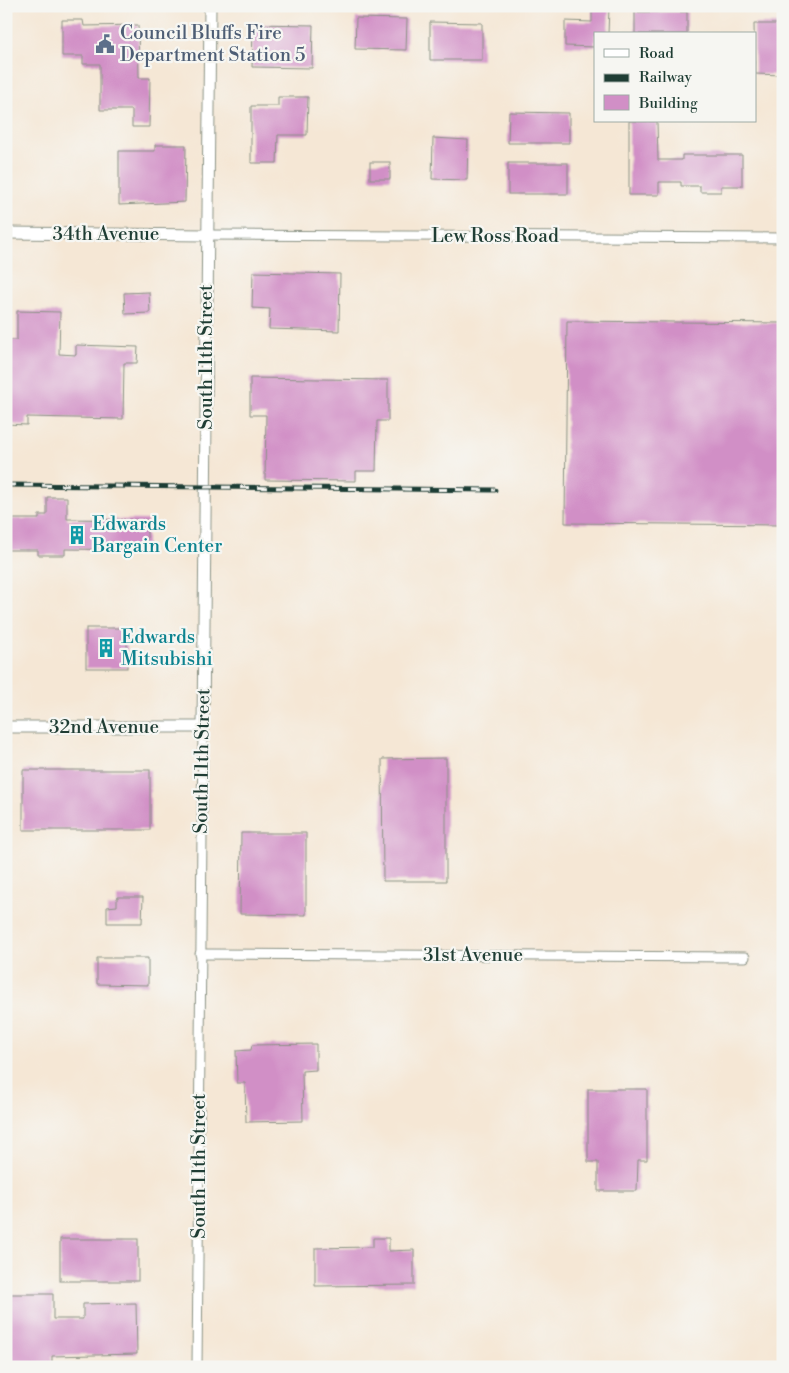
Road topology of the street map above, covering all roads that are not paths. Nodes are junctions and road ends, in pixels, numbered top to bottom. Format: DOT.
graph roads {
  1 [pos="210,6"];
  2 [pos="6,234"];
  3 [pos="207,234"];
  4 [pos="783,238"];
  5 [pos="6,727"];
  6 [pos="202,727"];
  7 [pos="200,954"];
  8 [pos="745,957"];
  9 [pos="197,1367"];
  1 -- 3 [label="street, South 11th Street"];
  2 -- 3 [label="street, 34th Avenue"];
  3 -- 4 [label="street, Lew Ross Road"];
  3 -- 6 [label="street, South 11th Street"];
  5 -- 6 [label="street, 32nd Avenue"];
  6 -- 7 [label="street, South 11th Street"];
  7 -- 8 [label="street, 31st Avenue"];
  7 -- 9 [label="street, South 11th Street"];
}
